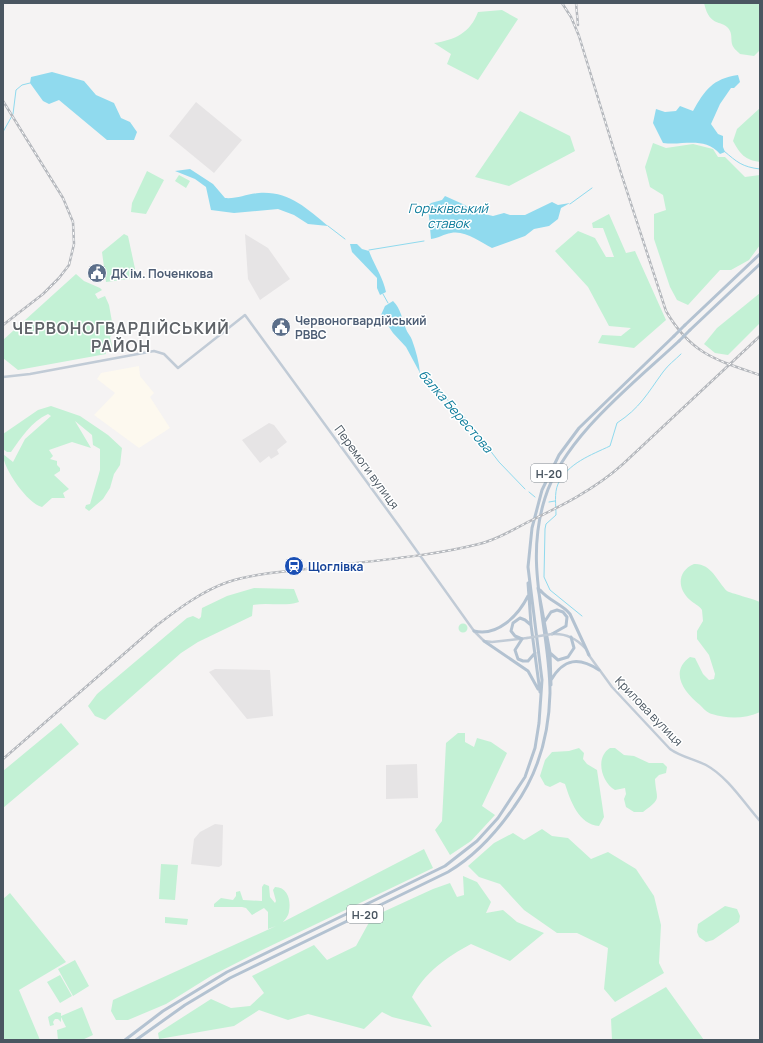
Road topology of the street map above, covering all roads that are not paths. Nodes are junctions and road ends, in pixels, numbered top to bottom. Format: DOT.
graph roads {
  1 [pos="760,254"];
  2 [pos="760,264"];
  3 [pos="3,377"];
  4 [pos="565,445"];
  5 [pos="571,449"];
  6 [pos="529,579"];
  7 [pos="536,585"];
  8 [pos="539,589"];
  9 [pos="528,594"];
  10 [pos="545,621"];
  11 [pos="531,625"];
  12 [pos="474,632"];
  13 [pos="552,634"];
  14 [pos="571,637"];
  15 [pos="522,639"];
  16 [pos="484,641"];
  17 [pos="535,653"];
  18 [pos="550,653"];
  19 [pos="590,655"];
  20 [pos="599,670"];
  21 [pos="552,680"];
  22 [pos="539,692"];
  23 [pos="550,693"];
  24 [pos="541,698"];
  25 [pos="760,821"];
  26 [pos="362,907"];
  27 [pos="366,914"];
  28 [pos="181,1000"];
  29 [pos="185,1005"];
  30 [pos="125,1040"];
  31 [pos="137,1040"];
  1 -- 4 [label="main road, Н-20, bridge"];
  2 -- 5 [label="main road, Н-20, bridge"];
  3 -- 12 [label="main road, Перемоги вулиця"];
  4 -- 5 [label="main road"];
  4 -- 6 [label="main road, Н-20"];
  5 -- 7 [label="main road, Н-20"];
  6 -- 9 [label="main road"];
  6 -- 24 [label="main road, Н-20"];
  7 -- 8 [label="main road"];
  7 -- 23 [label="main road, Н-20"];
  8 -- 10 [label="main road"];
  8 -- 19 [label="main road"];
  9 -- 11 [label="main road"];
  9 -- 12 [label="main road"];
  10 -- 13 [label="main road"];
  10 -- 18 [label="main road"];
  11 -- 15 [label="main road"];
  11 -- 17 [label="main road"];
  12 -- 16 [label="main road, Перемоги вулиця"];
  13 -- 14 [label="main road"];
  13 -- 15 [label="main road, bridge"];
  14 -- 18 [label="main road"];
  14 -- 19 [label="main road, Крилова вулиця"];
  15 -- 16 [label="main road"];
  15 -- 17 [label="main road"];
  16 -- 22 [label="main road"];
  17 -- 22 [label="main road"];
  18 -- 21 [label="main road"];
  19 -- 20 [label="main road, Крилова вулиця"];
  20 -- 21 [label="main road"];
  20 -- 25 [label="main road, Крилова вулиця"];
  21 -- 23 [label="main road"];
  22 -- 24 [label="main road"];
  23 -- 27 [label="main road, Н-20"];
  24 -- 26 [label="main road, Н-20"];
  26 -- 27 [label="main road"];
  26 -- 28 [label="main road, Н-20"];
  27 -- 29 [label="main road, Н-20"];
  28 -- 29 [label="main road"];
  28 -- 30 [label="main road, Н-20"];
  29 -- 31 [label="main road, Н-20"];
}
